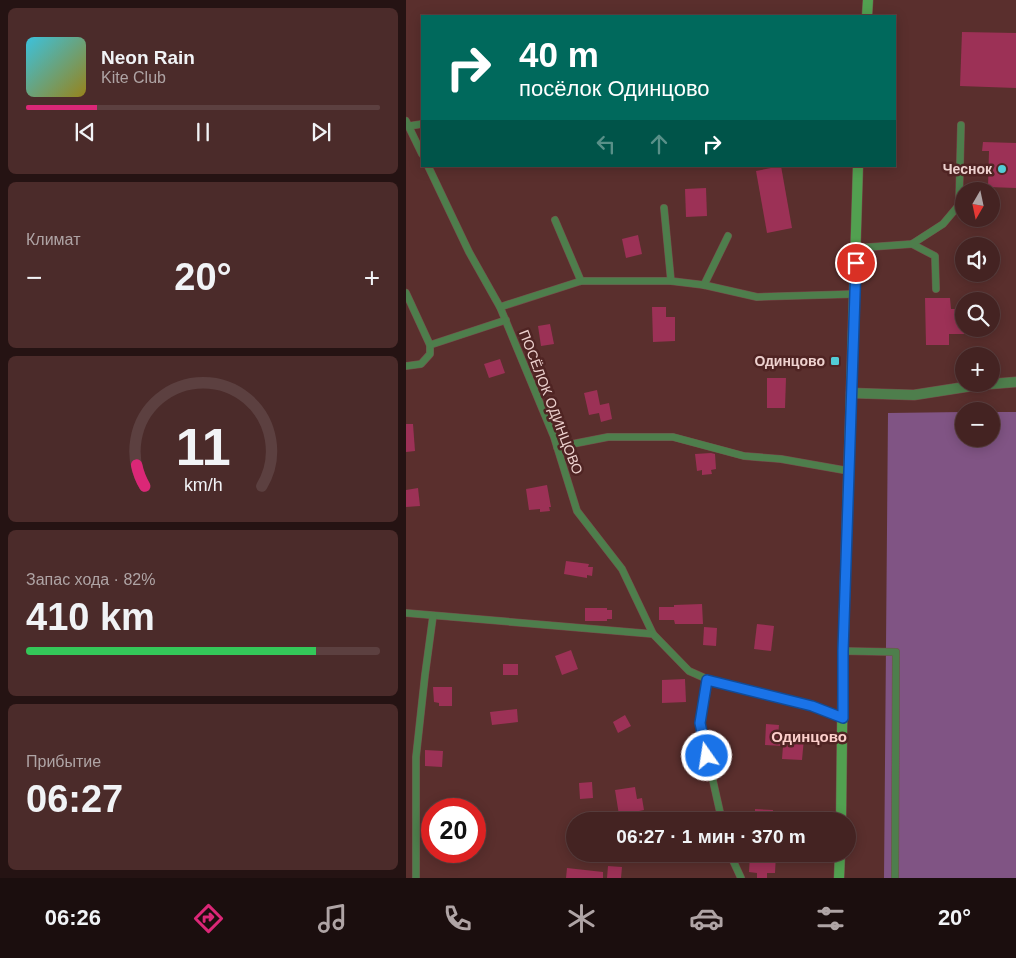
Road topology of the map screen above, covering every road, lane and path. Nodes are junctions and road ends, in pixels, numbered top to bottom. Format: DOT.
graph roads {
  1 [pos="868,0"];
  2 [pos="867,15"];
  3 [pos="408,123"];
  4 [pos="421,124"];
  5 [pos="961,125"];
  6 [pos="421,152"];
  7 [pos="428,167"];
  8 [pos="858,167"];
  9 [pos="664,208"];
  10 [pos="556,220"];
  11 [pos="728,236"];
  12 [pos="912,244"];
  13 [pos="856,248"];
  14 [pos="581,281"];
  15 [pos="671,281"];
  16 [pos="704,285"];
  17 [pos="936,289"];
  18 [pos="406,292"];
  19 [pos="855,294"];
  20 [pos="500,307"];
  21 [pos="506,320"];
  22 [pos="430,345"];
  23 [pos="406,366"];
  24 [pos="1016,382"];
  25 [pos="852,393"];
  26 [pos="557,447"];
  27 [pos="849,471"];
  28 [pos="406,613"];
  29 [pos="433,616"];
  30 [pos="653,634"];
  31 [pos="843,651"];
  32 [pos="707,680"];
  33 [pos="843,718"];
  34 [pos="720,812"];
  35 [pos="840,812"];
  36 [pos="734,862"];
  37 [pos="840,862"];
  38 [pos="416,878"];
  39 [pos="741,878"];
  40 [pos="839,878"];
  41 [pos="895,878"];
  1 -- 2 [label="main road"];
  3 -- 4 [label="lane"];
  3 -- 6 [label="lane"];
  5 -- 12 [label="lane"];
  7 -- 20 [label="lane, ПОСЁЛОК ОДИНЦОВО"];
  8 -- 13 [label="main road"];
  9 -- 15 [label="lane"];
  10 -- 14 [label="lane"];
  11 -- 16 [label="lane"];
  12 -- 13 [label="lane"];
  12 -- 17 [label="lane"];
  13 -- 19 [label="main road"];
  14 -- 15 [label="lane"];
  14 -- 20 [label="lane"];
  15 -- 16 [label="lane"];
  16 -- 19 [label="lane"];
  18 -- 22 [label="lane"];
  19 -- 25 [label="main road"];
  20 -- 21 [label="lane, ПОСЁЛОК ОДИНЦОВО"];
  21 -- 22 [label="lane"];
  21 -- 26 [label="lane, ПОСЁЛОК ОДИНЦОВО"];
  22 -- 23 [label="lane"];
  24 -- 25 [label="street"];
  25 -- 27 [label="main road"];
  26 -- 27 [label="lane"];
  26 -- 30 [label="lane, ПОСЁЛОК ОДИНЦОВО"];
  27 -- 31 [label="main road"];
  28 -- 29 [label="lane"];
  29 -- 30 [label="lane"];
  29 -- 38 [label="lane"];
  30 -- 32 [label="lane, ПОСЁЛОК ОДИНЦОВО"];
  31 -- 33 [label="main road"];
  31 -- 41 [label="lane"];
  32 -- 33 [label="lane, ПОСЁЛОК ОДИНЦОВО"];
  32 -- 34 [label="lane"];
  33 -- 35 [label="main road"];
  36 -- 39 [label="lane"];
  37 -- 40 [label="main road"];
}
